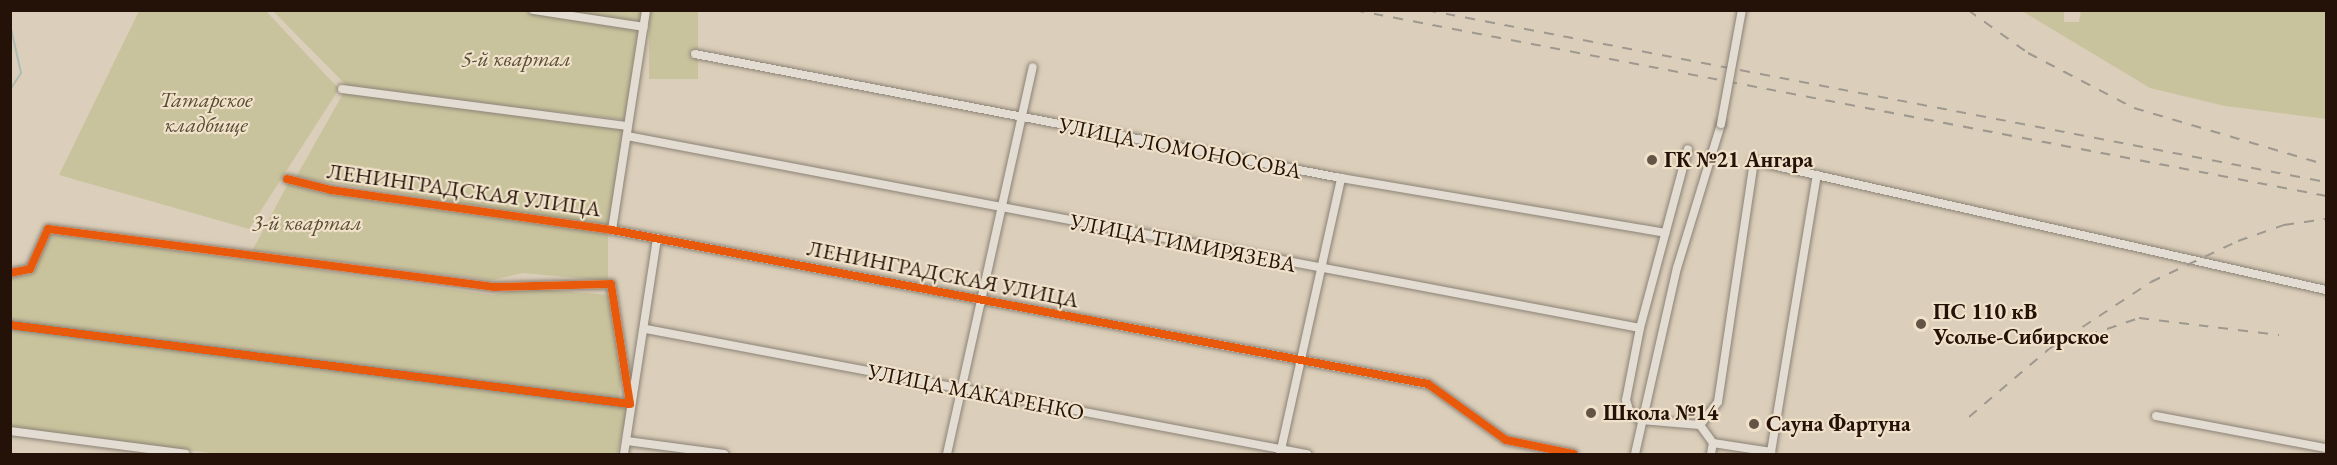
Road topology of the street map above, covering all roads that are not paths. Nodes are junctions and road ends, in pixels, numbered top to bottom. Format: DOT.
graph roads {
  1 [pos="533,10"];
  2 [pos="646,10"];
  3 [pos="1742,10"];
  4 [pos="644,27"];
  5 [pos="695,54"];
  6 [pos="1033,67"];
  7 [pos="342,89"];
  8 [pos="1021,118"];
  9 [pos="628,126"];
  10 [pos="627,136"];
  11 [pos="1688,149"];
  12 [pos="1817,175"];
  13 [pos="288,178"];
  14 [pos="1341,178"];
  15 [pos="1000,208"];
  16 [pos="612,230"];
  17 [pos="1665,233"];
  18 [pos="657,239"];
  19 [pos="1320,269"];
  20 [pos="10,273"];
  21 [pos="2326,290"];
  22 [pos="980,299"];
  23 [pos="10,325"];
  24 [pos="1640,328"];
  25 [pos="646,329"];
  26 [pos="1300,360"];
  27 [pos="961,389"];
  28 [pos="630,404"];
  29 [pos="2156,416"];
  30 [pos="1641,420"];
  31 [pos="1700,425"];
  32 [pos="10,431"];
  33 [pos="627,441"];
  34 [pos="1713,443"];
  35 [pos="2326,447"];
  36 [pos="1280,452"];
  37 [pos="186,454"];
  38 [pos="624,454"];
  39 [pos="724,454"];
  40 [pos="947,454"];
  41 [pos="1307,454"];
  42 [pos="1574,454"];
  43 [pos="1635,454"];
  44 [pos="1712,454"];
  1 -- 4 [label="street"];
  2 -- 4 [label="street"];
  3 -- 30 [label="street, bridge"];
  4 -- 9 [label="street"];
  5 -- 8 [label="street, УЛИЦА ЛОМОНОСОВА"];
  6 -- 8 [label="street"];
  7 -- 9 [label="street"];
  8 -- 14 [label="street, УЛИЦА ЛОМОНОСОВА"];
  8 -- 15 [label="street"];
  9 -- 10 [label="street"];
  10 -- 15 [label="street, УЛИЦА ТИМИРЯЗЕВА"];
  10 -- 16 [label="street"];
  11 -- 17 [label="street"];
  12 -- 21 [label="street"];
  12 -- 31 [label="street"];
  12 -- 34 [label="street"];
  13 -- 16 [label="street, ЛЕНИНГРАДСКАЯ УЛИЦА"];
  14 -- 17 [label="street, УЛИЦА ЛОМОНОСОВА"];
  14 -- 19 [label="street"];
  15 -- 19 [label="street, УЛИЦА ТИМИРЯЗЕВА"];
  15 -- 22 [label="street"];
  16 -- 18 [label="street, ЛЕНИНГРАДСКАЯ УЛИЦА"];
  17 -- 24 [label="street"];
  18 -- 22 [label="street, ЛЕНИНГРАДСКАЯ УЛИЦА"];
  18 -- 25 [label="street"];
  19 -- 24 [label="street, УЛИЦА ТИМИРЯЗЕВА"];
  19 -- 26 [label="street"];
  20 -- 28 [label="street"];
  22 -- 26 [label="street, ЛЕНИНГРАДСКАЯ УЛИЦА"];
  22 -- 27 [label="street"];
  23 -- 28 [label="street"];
  24 -- 30 [label="street"];
  25 -- 27 [label="street, УЛИЦА МАКАРЕНКО"];
  25 -- 28 [label="street"];
  26 -- 36 [label="street"];
  26 -- 42 [label="street, ЛЕНИНГРАДСКАЯ УЛИЦА"];
  27 -- 36 [label="street, УЛИЦА МАКАРЕНКО"];
  27 -- 40 [label="street"];
  28 -- 33 [label="street"];
  29 -- 35 [label="street"];
  30 -- 31 [label="street"];
  30 -- 43 [label="street"];
  31 -- 34 [label="street"];
  32 -- 37 [label="street"];
  33 -- 38 [label="street"];
  33 -- 39 [label="street"];
  34 -- 44 [label="street"];
  36 -- 41 [label="street, УЛИЦА МАКАРЕНКО"];
}
